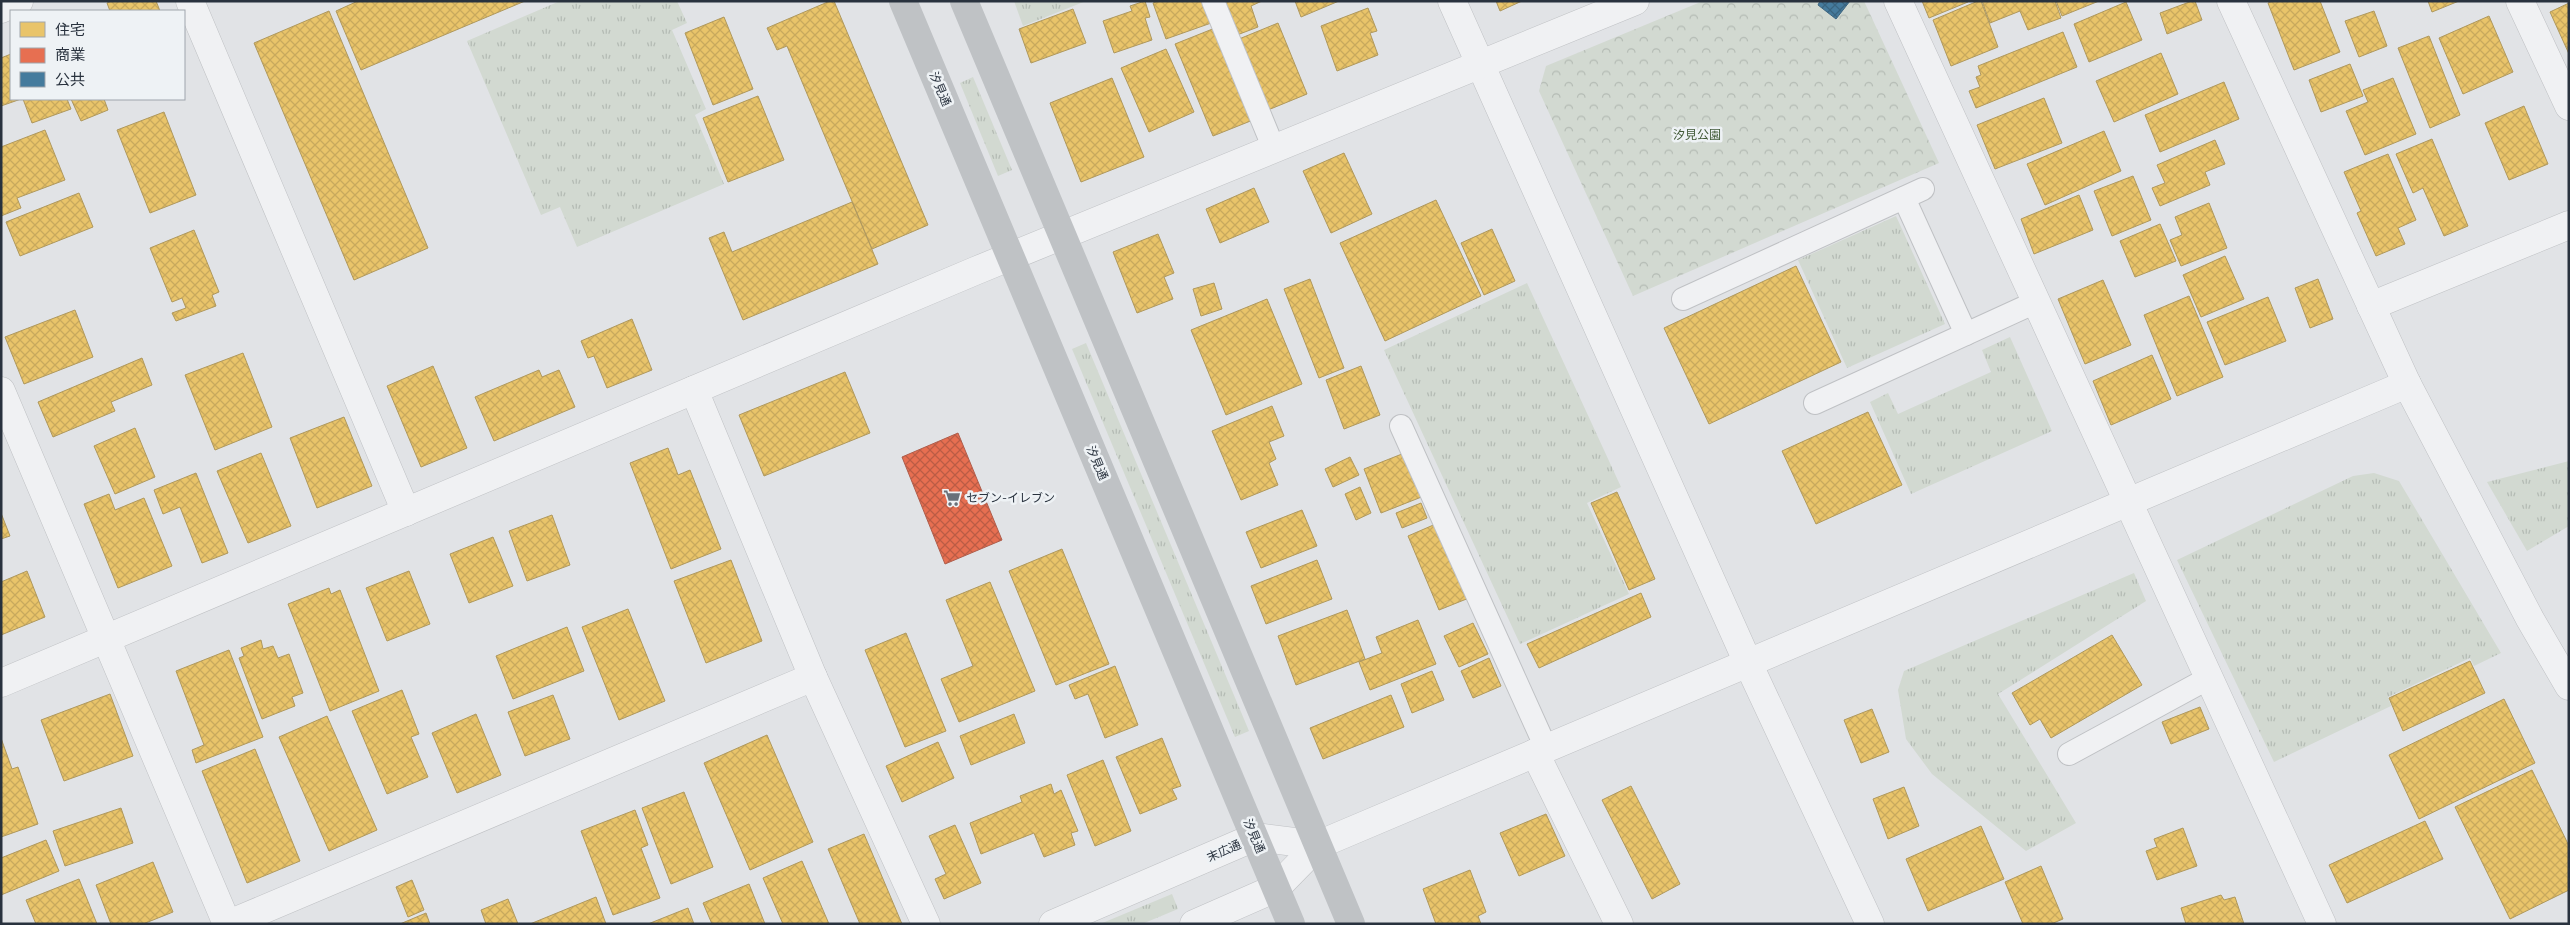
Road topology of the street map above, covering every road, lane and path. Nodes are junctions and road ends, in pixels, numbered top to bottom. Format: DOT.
graph roads {
  1 [pos="19,1"];
  2 [pos="190,1"];
  3 [pos="903,1"];
  4 [pos="964,1"];
  5 [pos="1213,1"];
  6 [pos="1452,1"];
  7 [pos="1635,1"];
  8 [pos="1898,1"];
  9 [pos="2231,1"];
  10 [pos="2520,1"];
  11 [pos="1602,7"];
  12 [pos="1,9"];
  13 [pos="1479,65"];
  14 [pos="2569,106"];
  15 [pos="1274,149"];
  16 [pos="2569,226"];
  17 [pos="1063,234"];
  18 [pos="1010,256"];
  19 [pos="1683,299"];
  20 [pos="2036,302"];
  21 [pos="2371,306"];
  22 [pos="1966,334"];
  23 [pos="2407,384"];
  24 [pos="694,390"];
  25 [pos="1,391"];
  26 [pos="1815,403"];
  27 [pos="1402,426"];
  28 [pos="2128,501"];
  29 [pos="406,512"];
  30 [pos="106,638"];
  31 [pos="1748,663"];
  32 [pos="814,677"];
  33 [pos="2209,678"];
  34 [pos="1,683"];
  35 [pos="2569,686"];
  36 [pos="1540,750"];
  37 [pos="2069,754"];
  38 [pos="1255,837"];
  39 [pos="1318,845"];
  40 [pos="1276,888"];
  41 [pos="228,924"];
  42 [pos="926,924"];
  43 [pos="1053,924"];
  44 [pos="1194,924"];
  45 [pos="1291,924"];
  46 [pos="1351,924"];
  47 [pos="1619,924"];
  48 [pos="1870,924"];
  49 [pos="2322,924"];
  1 -- 12 [label="street"];
  2 -- 29 [label="street"];
  3 -- 18 [label="street, 汐見通"];
  4 -- 17 [label="street"];
  5 -- 15 [label="lane"];
  6 -- 13 [label="street"];
  7 -- 11 [label="street"];
  8 -- 20 [label="street"];
  9 -- 21 [label="street"];
  10 -- 14 [label="street"];
  11 -- 13 [label="street"];
  13 -- 15 [label="street"];
  13 -- 31 [label="street"];
  15 -- 17 [label="street"];
  16 -- 21 [label="street"];
  17 -- 18 [label="street"];
  17 -- 39 [label="street"];
  18 -- 24 [label="street"];
  18 -- 38 [label="street, 汐見通"];
  19 -- 22 [label="lane"];
  20 -- 22 [label="lane"];
  20 -- 28 [label="street"];
  21 -- 23 [label="street"];
  22 -- 26 [label="lane"];
  23 -- 28 [label="street"];
  23 -- 35 [label="street"];
  24 -- 29 [label="street"];
  24 -- 32 [label="street"];
  25 -- 30 [label="street"];
  27 -- 36 [label="lane"];
  28 -- 31 [label="street"];
  28 -- 33 [label="street"];
  29 -- 30 [label="street"];
  30 -- 34 [label="street"];
  30 -- 41 [label="street"];
  31 -- 36 [label="street"];
  31 -- 48 [label="street"];
  32 -- 41 [label="street"];
  32 -- 42 [label="street"];
  33 -- 37 [label="lane"];
  33 -- 49 [label="street"];
  36 -- 39 [label="street"];
  36 -- 47 [label="street"];
  38 -- 39 [label="street, 末広通"];
  38 -- 40 [label="street, 汐見通"];
  38 -- 43 [label="street, 末広通"];
  39 -- 40 [label="street"];
  39 -- 46 [label="street"];
  40 -- 44 [label="street"];
  40 -- 45 [label="street, 汐見通"];
}
